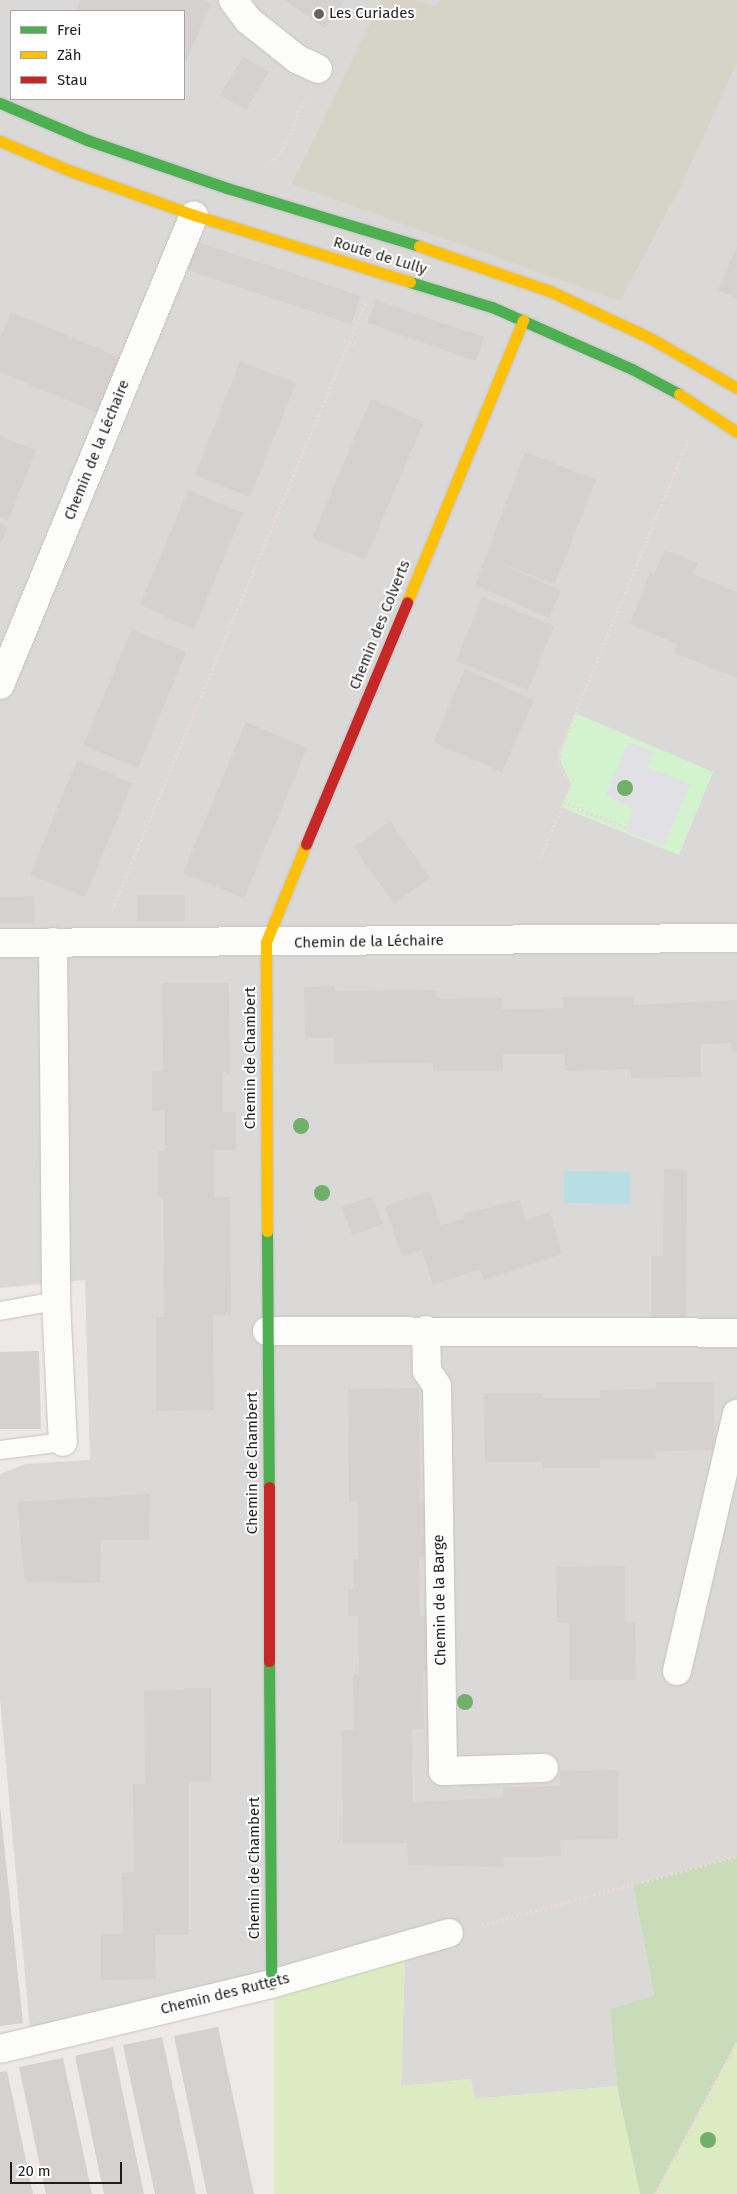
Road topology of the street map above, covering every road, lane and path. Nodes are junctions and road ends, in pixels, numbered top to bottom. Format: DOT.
graph roads {
  1 [pos="233,0"];
  2 [pos="318,69"];
  3 [pos="0,103"];
  4 [pos="0,141"];
  5 [pos="263,170"];
  6 [pos="194,214"];
  7 [pos="370,293"];
  8 [pos="523,320"];
  9 [pos="344,340"];
  10 [pos="350,342"];
  11 [pos="357,345"];
  12 [pos="737,388"];
  13 [pos="737,432"];
  14 [pos="687,434"];
  15 [pos="0,685"];
  16 [pos="563,802"];
  17 [pos="627,828"];
  18 [pos="540,859"];
  19 [pos="737,938"];
  20 [pos="53,942"];
  21 [pos="98,942"];
  22 [pos="266,942"];
  23 [pos="0,943"];
  24 [pos="56,1301"];
  25 [pos="0,1311"];
  26 [pos="426,1330"];
  27 [pos="267,1331"];
  28 [pos="737,1333"];
  29 [pos="737,1414"];
  30 [pos="63,1442"];
  31 [pos="0,1450"];
  32 [pos="677,1671"];
  33 [pos="544,1768"];
  34 [pos="737,1856"];
  35 [pos="449,1933"];
  36 [pos="271,1984"];
  37 [pos="737,2042"];
  38 [pos="0,2049"];
  39 [pos="655,2194"];
  1 -- 2 [label="street"];
  2 -- 5 [label="path"];
  3 -- 12 [label="street, Route de Lully"];
  4 -- 6 [label="street, Route de Lully"];
  6 -- 8 [label="street, Route de Lully"];
  6 -- 15 [label="street, Chemin de la Léchaire"];
  7 -- 10 [label="path"];
  8 -- 13 [label="street, Route de Lully"];
  8 -- 22 [label="street, Chemin des Colverts"];
  9 -- 10 [label="path"];
  10 -- 11 [label="path"];
  10 -- 21 [label="path"];
  14 -- 16 [label="path"];
  16 -- 17 [label="path"];
  16 -- 18 [label="path"];
  19 -- 22 [label="street, Chemin de la Léchaire"];
  20 -- 21 [label="street, Chemin de la Léchaire"];
  20 -- 23 [label="street, Chemin de la Léchaire"];
  20 -- 24 [label="street"];
  21 -- 22 [label="street, Chemin de la Léchaire"];
  22 -- 27 [label="street, Chemin de Chambert"];
  24 -- 25 [label="lane"];
  24 -- 30 [label="street"];
  26 -- 27 [label="street"];
  26 -- 28 [label="street"];
  26 -- 33 [label="street, Chemin de la Barge"];
  27 -- 36 [label="street, Chemin de Chambert"];
  29 -- 32 [label="street"];
  30 -- 31 [label="lane"];
  34 -- 35 [label="path"];
  35 -- 36 [label="street, Chemin des Ruttets"];
  36 -- 38 [label="street, Chemin des Ruttets"];
  37 -- 39 [label="path"];
}
